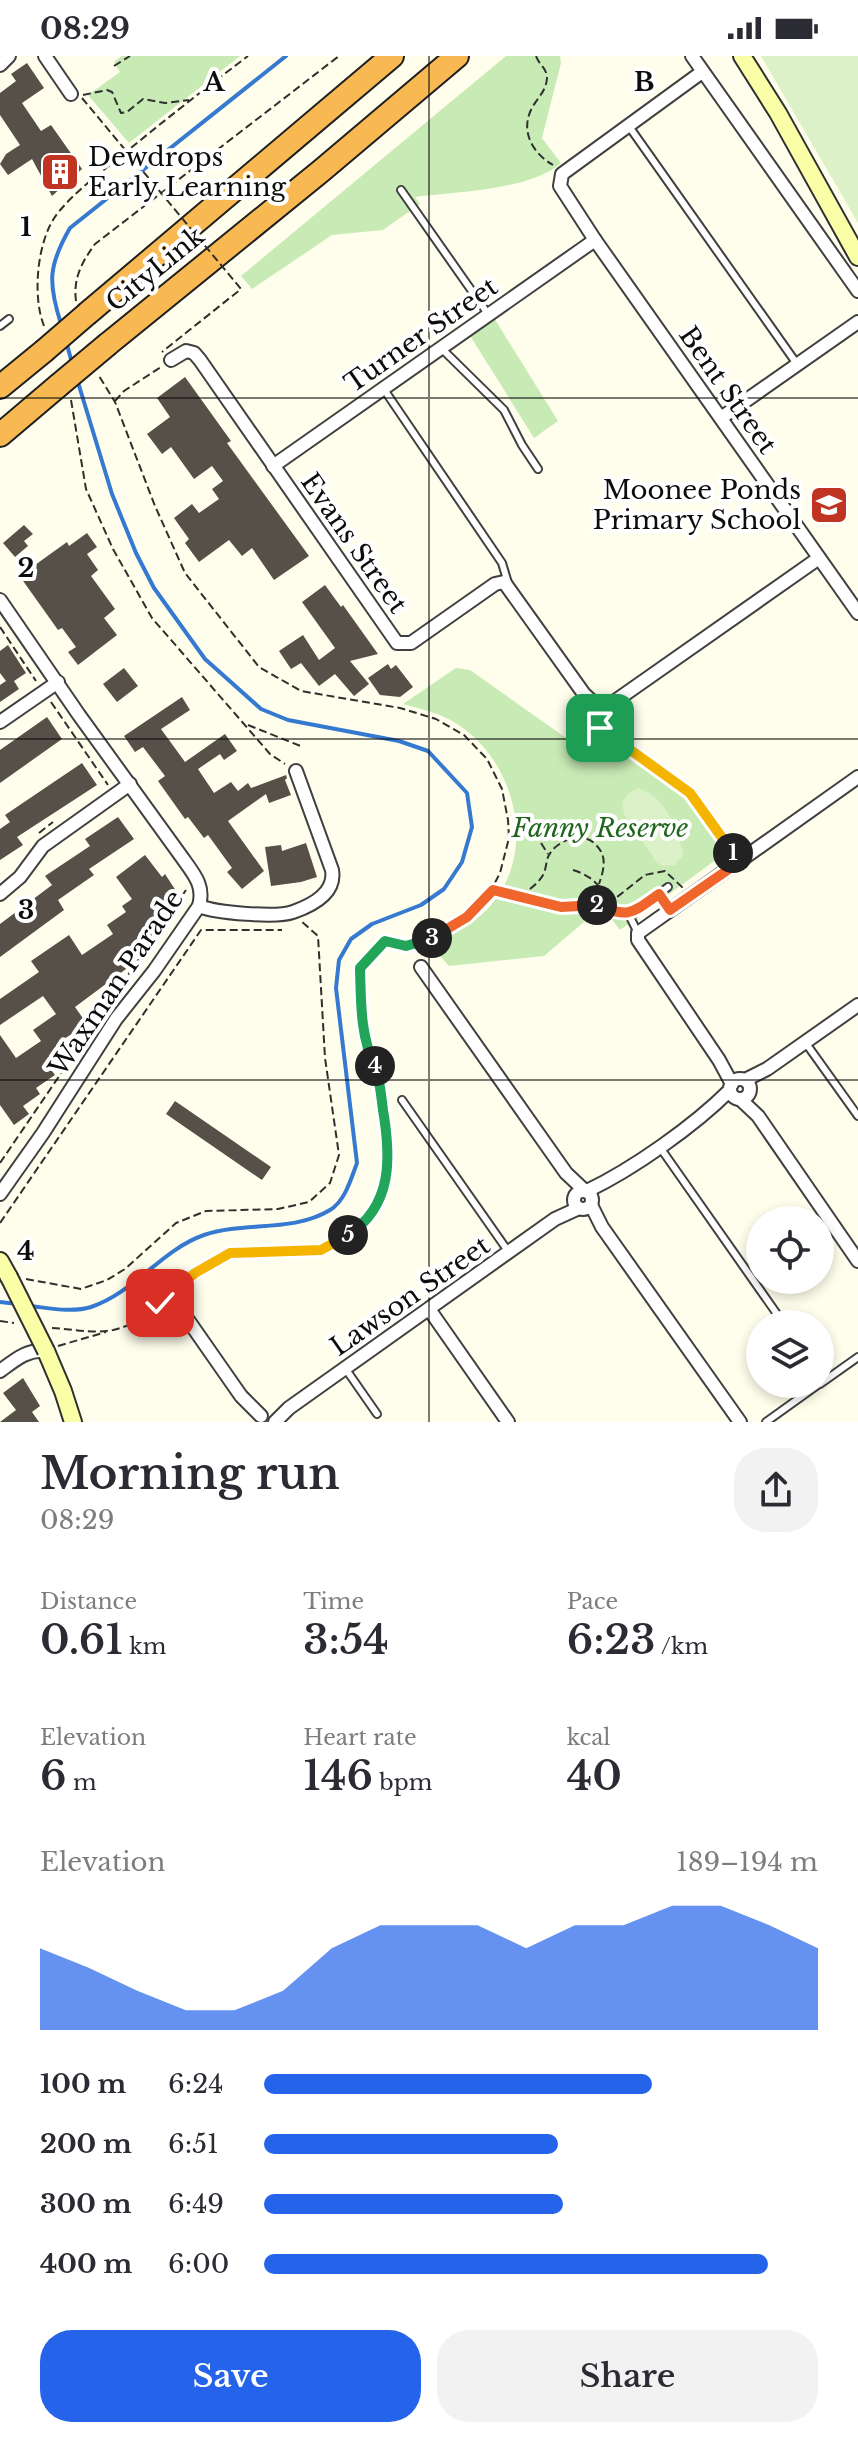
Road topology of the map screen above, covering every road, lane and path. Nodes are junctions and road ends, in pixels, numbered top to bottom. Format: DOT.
graph roads {
  1 [pos="9,56"];
  2 [pos="45,56"];
  3 [pos="130,56"];
  4 [pos="248,56"];
  5 [pos="392,56"];
  6 [pos="457,56"];
  7 [pos="536,56"];
  8 [pos="692,56"];
  9 [pos="742,56"];
  10 [pos="0,65"];
  11 [pos="114,66"];
  12 [pos="702,72"];
  13 [pos="78,96"];
  14 [pos="190,100"];
  15 [pos="628,125"];
  16 [pos="562,174"];
  17 [pos="401,190"];
  18 [pos="595,240"];
  19 [pos="858,257"];
  20 [pos="858,291"];
  21 [pos="489,315"];
  22 [pos="39,316"];
  23 [pos="9,319"];
  24 [pos="858,322"];
  25 [pos="0,326"];
  26 [pos="441,348"];
  27 [pos="167,356"];
  28 [pos="797,365"];
  29 [pos="0,387"];
  30 [pos="383,388"];
  31 [pos="115,402"];
  32 [pos="721,418"];
  33 [pos="0,435"];
  34 [pos="136,453"];
  35 [pos="273,466"];
  36 [pos="538,469"];
  37 [pos="86,489"];
  38 [pos="819,558"];
  39 [pos="508,583"];
  40 [pos="0,600"];
  41 [pos="858,613"];
  42 [pos="0,627"];
  43 [pos="37,681"];
  44 [pos="58,682"];
  45 [pos="51,702"];
  46 [pos="0,722"];
  47 [pos="246,724"];
  48 [pos="598,727"];
  49 [pos="303,747"];
  50 [pos="296,771"];
  51 [pos="858,777"];
  52 [pos="130,784"];
  53 [pos="115,795"];
  54 [pos="56,821"];
  55 [pos="32,839"];
  56 [pos="541,843"];
  57 [pos="549,855"];
  58 [pos="739,862"];
  59 [pos="573,870"];
  60 [pos="197,880"];
  61 [pos="599,884"];
  62 [pos="668,887"];
  63 [pos="683,888"];
  64 [pos="493,890"];
  65 [pos="0,894"];
  66 [pos="659,894"];
  67 [pos="521,897"];
  68 [pos="607,900"];
  69 [pos="592,903"];
  70 [pos="199,906"];
  71 [pos="670,910"];
  72 [pos="295,911"];
  73 [pos="609,911"];
  74 [pos="632,914"];
  75 [pos="282,930"];
  76 [pos="641,931"];
  77 [pos="421,967"];
  78 [pos="858,1005"];
  79 [pos="805,1042"];
  80 [pos="740,1089"];
  81 [pos="402,1100"];
  82 [pos="858,1116"];
  83 [pos="659,1146"];
  84 [pos="0,1163"];
  85 [pos="0,1194"];
  86 [pos="583,1200"];
  87 [pos="0,1223"];
  88 [pos="509,1252"];
  89 [pos="858,1261"];
  90 [pos="7,1267"];
  91 [pos="429,1309"];
  92 [pos="181,1310"];
  93 [pos="774,1310"];
  94 [pos="0,1321"];
  95 [pos="19,1324"];
  96 [pos="49,1328"];
  97 [pos="109,1331"];
  98 [pos="46,1351"];
  99 [pos="858,1357"];
  100 [pos="345,1368"];
  101 [pos="0,1371"];
  102 [pos="834,1373"];
  103 [pos="798,1398"];
  104 [pos="377,1414"];
  105 [pos="263,1420"];
  106 [pos="73,1422"];
  107 [pos="508,1422"];
  108 [pos="740,1422"];
  109 [pos="766,1422"];
  1 -- 10 [label="street"];
  2 -- 13 [label="street"];
  3 -- 11 [label="path"];
  4 -- 14 [label="path"];
  5 -- 29 [label="highway, CityLink, bridge"];
  6 -- 33 [label="highway, CityLink, bridge"];
  7 -- 16 [label="path"];
  8 -- 12 [label="street"];
  9 -- 19 [label="street"];
  12 -- 15 [label="street"];
  12 -- 20 [label="street"];
  13 -- 14 [label="path"];
  13 -- 27 [label="path, bridge"];
  14 -- 22 [label="path"];
  15 -- 16 [label="street"];
  15 -- 28 [label="lane"];
  16 -- 18 [label="street, Bent Street"];
  17 -- 21 [label="lane"];
  18 -- 21 [label="street, Turner Street"];
  18 -- 32 [label="street, Bent Street"];
  21 -- 26 [label="street, Turner Street"];
  23 -- 25 [label="lane"];
  24 -- 28 [label="street"];
  26 -- 30 [label="street, Turner Street"];
  26 -- 36 [label="lane"];
  27 -- 31 [label="path"];
  27 -- 35 [label="street, Evans Street"];
  28 -- 32 [label="street"];
  30 -- 35 [label="street, Turner Street"];
  30 -- 39 [label="lane"];
  32 -- 38 [label="street, Bent Street"];
  34 -- 64 [label="path"];
  35 -- 39 [label="street, Evans Street"];
  37 -- 47 [label="path"];
  38 -- 39 [label="street"];
  38 -- 41 [label="street, Bent Street"];
  40 -- 44 [label="street, Waxman Parade"];
  42 -- 43 [label="path"];
  44 -- 46 [label="street"];
  44 -- 52 [label="street, Waxman Parade"];
  45 -- 53 [label="path"];
  47 -- 49 [label="path"];
  47 -- 50 [label="path"];
  48 -- 58 [label="path"];
  50 -- 72 [label="street"];
  51 -- 58 [label="street"];
  52 -- 53 [label="street"];
  52 -- 60 [label="street, Waxman Parade"];
  53 -- 65 [label="street"];
  54 -- 55 [label="path"];
  56 -- 57 [label="path"];
  57 -- 61 [label="path"];
  57 -- 67 [label="path"];
  58 -- 71 [label="street"];
  59 -- 61 [label="path"];
  60 -- 70 [label="street, Waxman Parade"];
  60 -- 84 [label="path"];
  61 -- 68 [label="path"];
  62 -- 66 [label="lane"];
  63 -- 68 [label="path"];
  64 -- 67 [label="path"];
  64 -- 97 [label="path"];
  66 -- 71 [label="lane"];
  66 -- 74 [label="lane"];
  67 -- 69 [label="path"];
  68 -- 69 [label="path"];
  68 -- 73 [label="path"];
  69 -- 73 [label="path"];
  70 -- 72 [label="street"];
  70 -- 85 [label="street, Waxman Parade"];
  71 -- 76 [label="street"];
  72 -- 90 [label="path"];
  73 -- 74 [label="path"];
  74 -- 76 [label="lane"];
  75 -- 87 [label="path"];
  76 -- 80 [label="street"];
  77 -- 86 [label="street"];
  78 -- 79 [label="street, Lawson Street"];
  79 -- 80 [label="street, Lawson Street"];
  79 -- 82 [label="lane"];
  80 -- 83 [label="street, Lawson Street"];
  80 -- 89 [label="street"];
  81 -- 88 [label="lane"];
  83 -- 86 [label="street, Lawson Street"];
  83 -- 93 [label="lane"];
  86 -- 88 [label="street, Lawson Street"];
  86 -- 108 [label="street"];
  88 -- 91 [label="street, Lawson Street"];
  90 -- 98 [label="street, bridge"];
  91 -- 100 [label="street, Lawson Street"];
  91 -- 107 [label="street"];
  92 -- 105 [label="street"];
  94 -- 95 [label="path"];
  96 -- 97 [label="path"];
  97 -- 98 [label="path"];
  98 -- 101 [label="street"];
  98 -- 106 [label="street"];
  99 -- 102 [label="lane"];
  100 -- 104 [label="lane"];
  100 -- 105 [label="street, Lawson Street"];
  103 -- 109 [label="lane"];
}
